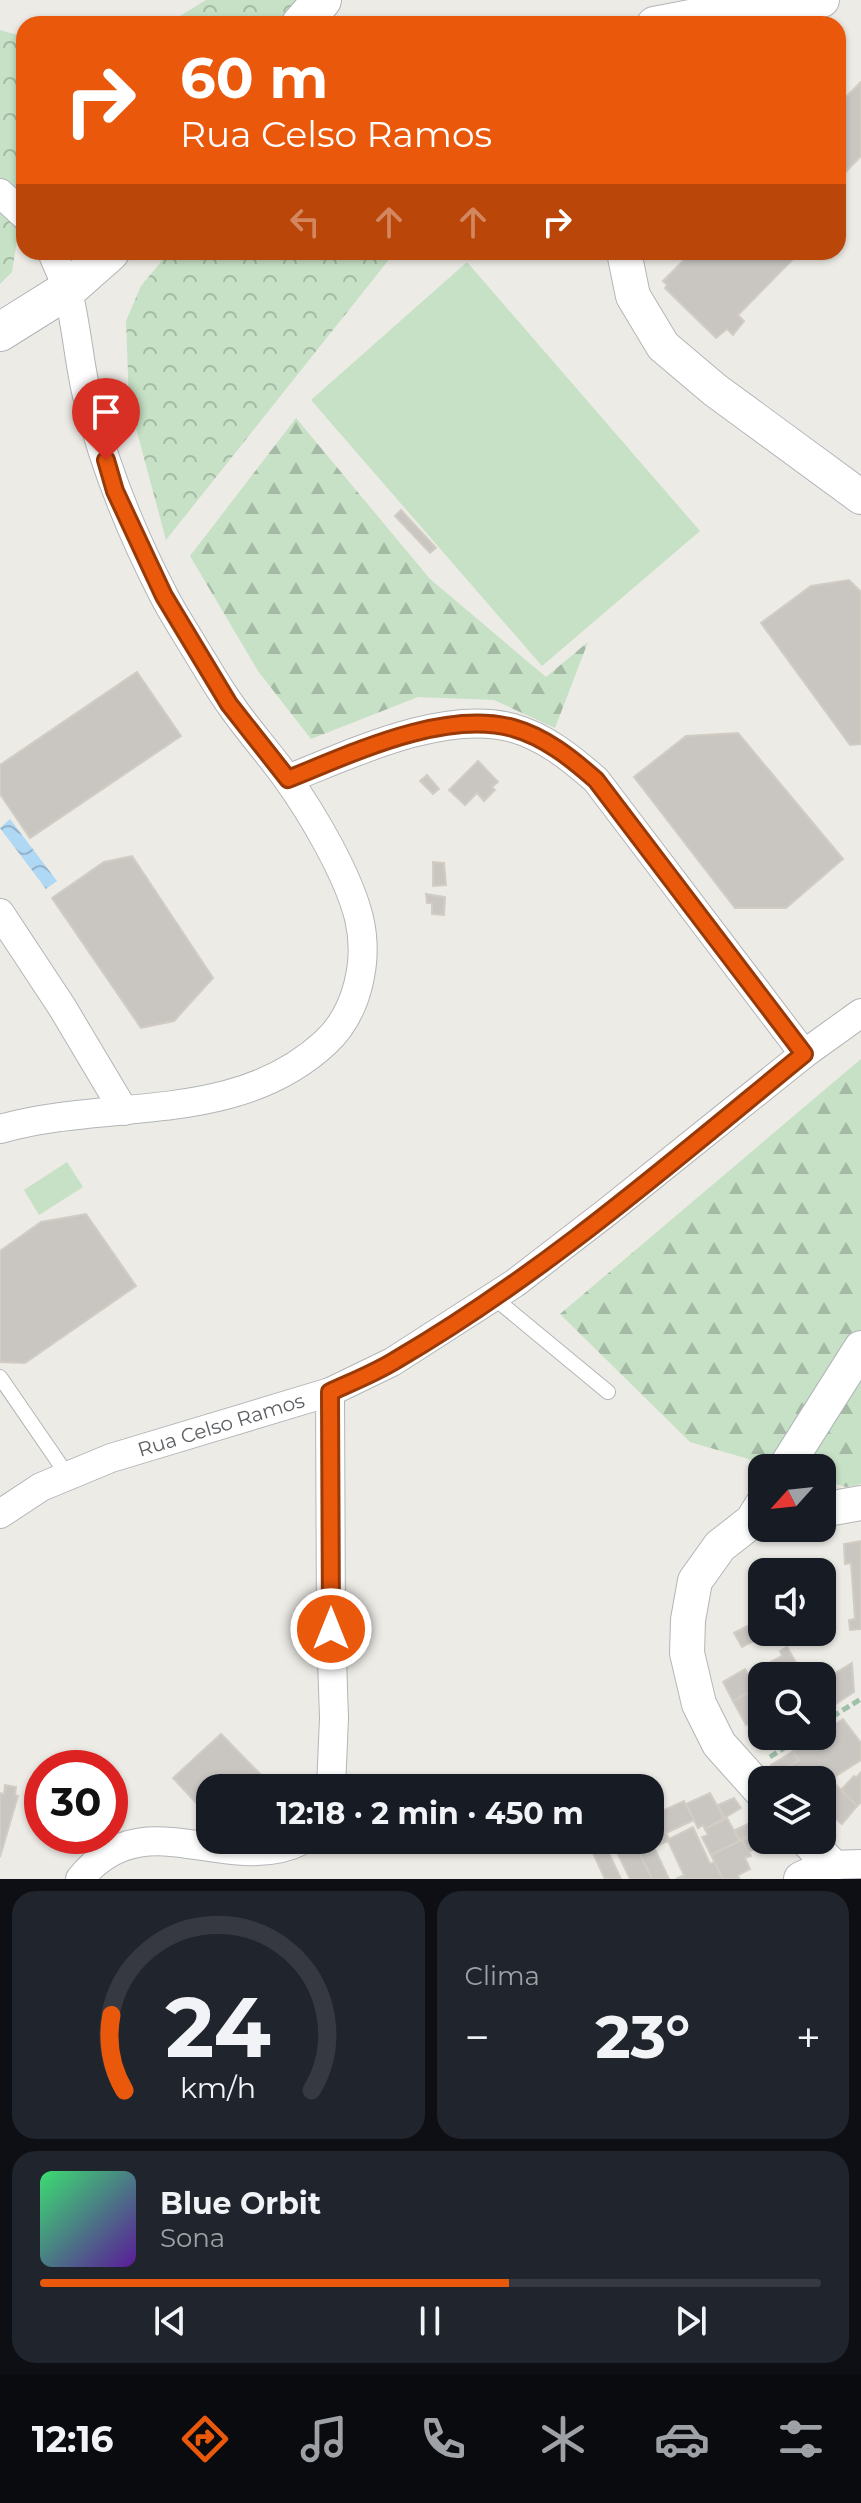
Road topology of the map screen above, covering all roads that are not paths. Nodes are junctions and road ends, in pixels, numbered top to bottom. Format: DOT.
graph roads {
  1 [pos="322,0"];
  2 [pos="822,0"];
  3 [pos="308,16"];
  4 [pos="703,16"];
  5 [pos="0,193"];
  6 [pos="16,208"];
  7 [pos="55,260"];
  8 [pos="101,260"];
  9 [pos="626,260"];
  10 [pos="67,290"];
  11 [pos="0,332"];
  12 [pos="861,497"];
  13 [pos="288,779"];
  14 [pos="0,913"];
  15 [pos="861,1013"];
  16 [pos="804,1054"];
  17 [pos="124,1111"];
  18 [pos="0,1129"];
  19 [pos="493,1297"];
  20 [pos="861,1348"];
  21 [pos="0,1377"];
  22 [pos="330,1392"];
  23 [pos="608,1392"];
  24 [pos="794,1454"];
  25 [pos="68,1476"];
  26 [pos="861,1503"];
  27 [pos="836,1507"];
  28 [pos="0,1514"];
  29 [pos="748,1524"];
  30 [pos="332,1774"];
  31 [pos="748,1776"];
  32 [pos="281,1854"];
  33 [pos="80,1879"];
  1 -- 3 [label="main road"];
  2 -- 4 [label="street"];
  5 -- 6 [label="street"];
  7 -- 10 [label="street"];
  8 -- 10 [label="main road"];
  9 -- 12 [label="street"];
  10 -- 11 [label="main road"];
  10 -- 13 [label="street"];
  13 -- 16 [label="street"];
  13 -- 17 [label="street"];
  14 -- 17 [label="street"];
  15 -- 16 [label="street, Rua Celso Ramos"];
  16 -- 19 [label="street, Rua Celso Ramos"];
  17 -- 18 [label="street"];
  19 -- 22 [label="street, Rua Celso Ramos"];
  19 -- 23 [label="lane"];
  20 -- 24 [label="street"];
  21 -- 25 [label="lane"];
  22 -- 25 [label="street, Rua Celso Ramos"];
  22 -- 30 [label="street"];
  25 -- 28 [label="street, Rua Celso Ramos"];
  26 -- 27 [label="street"];
  29 -- 31 [label="street"];
  32 -- 33 [label="street"];
}
